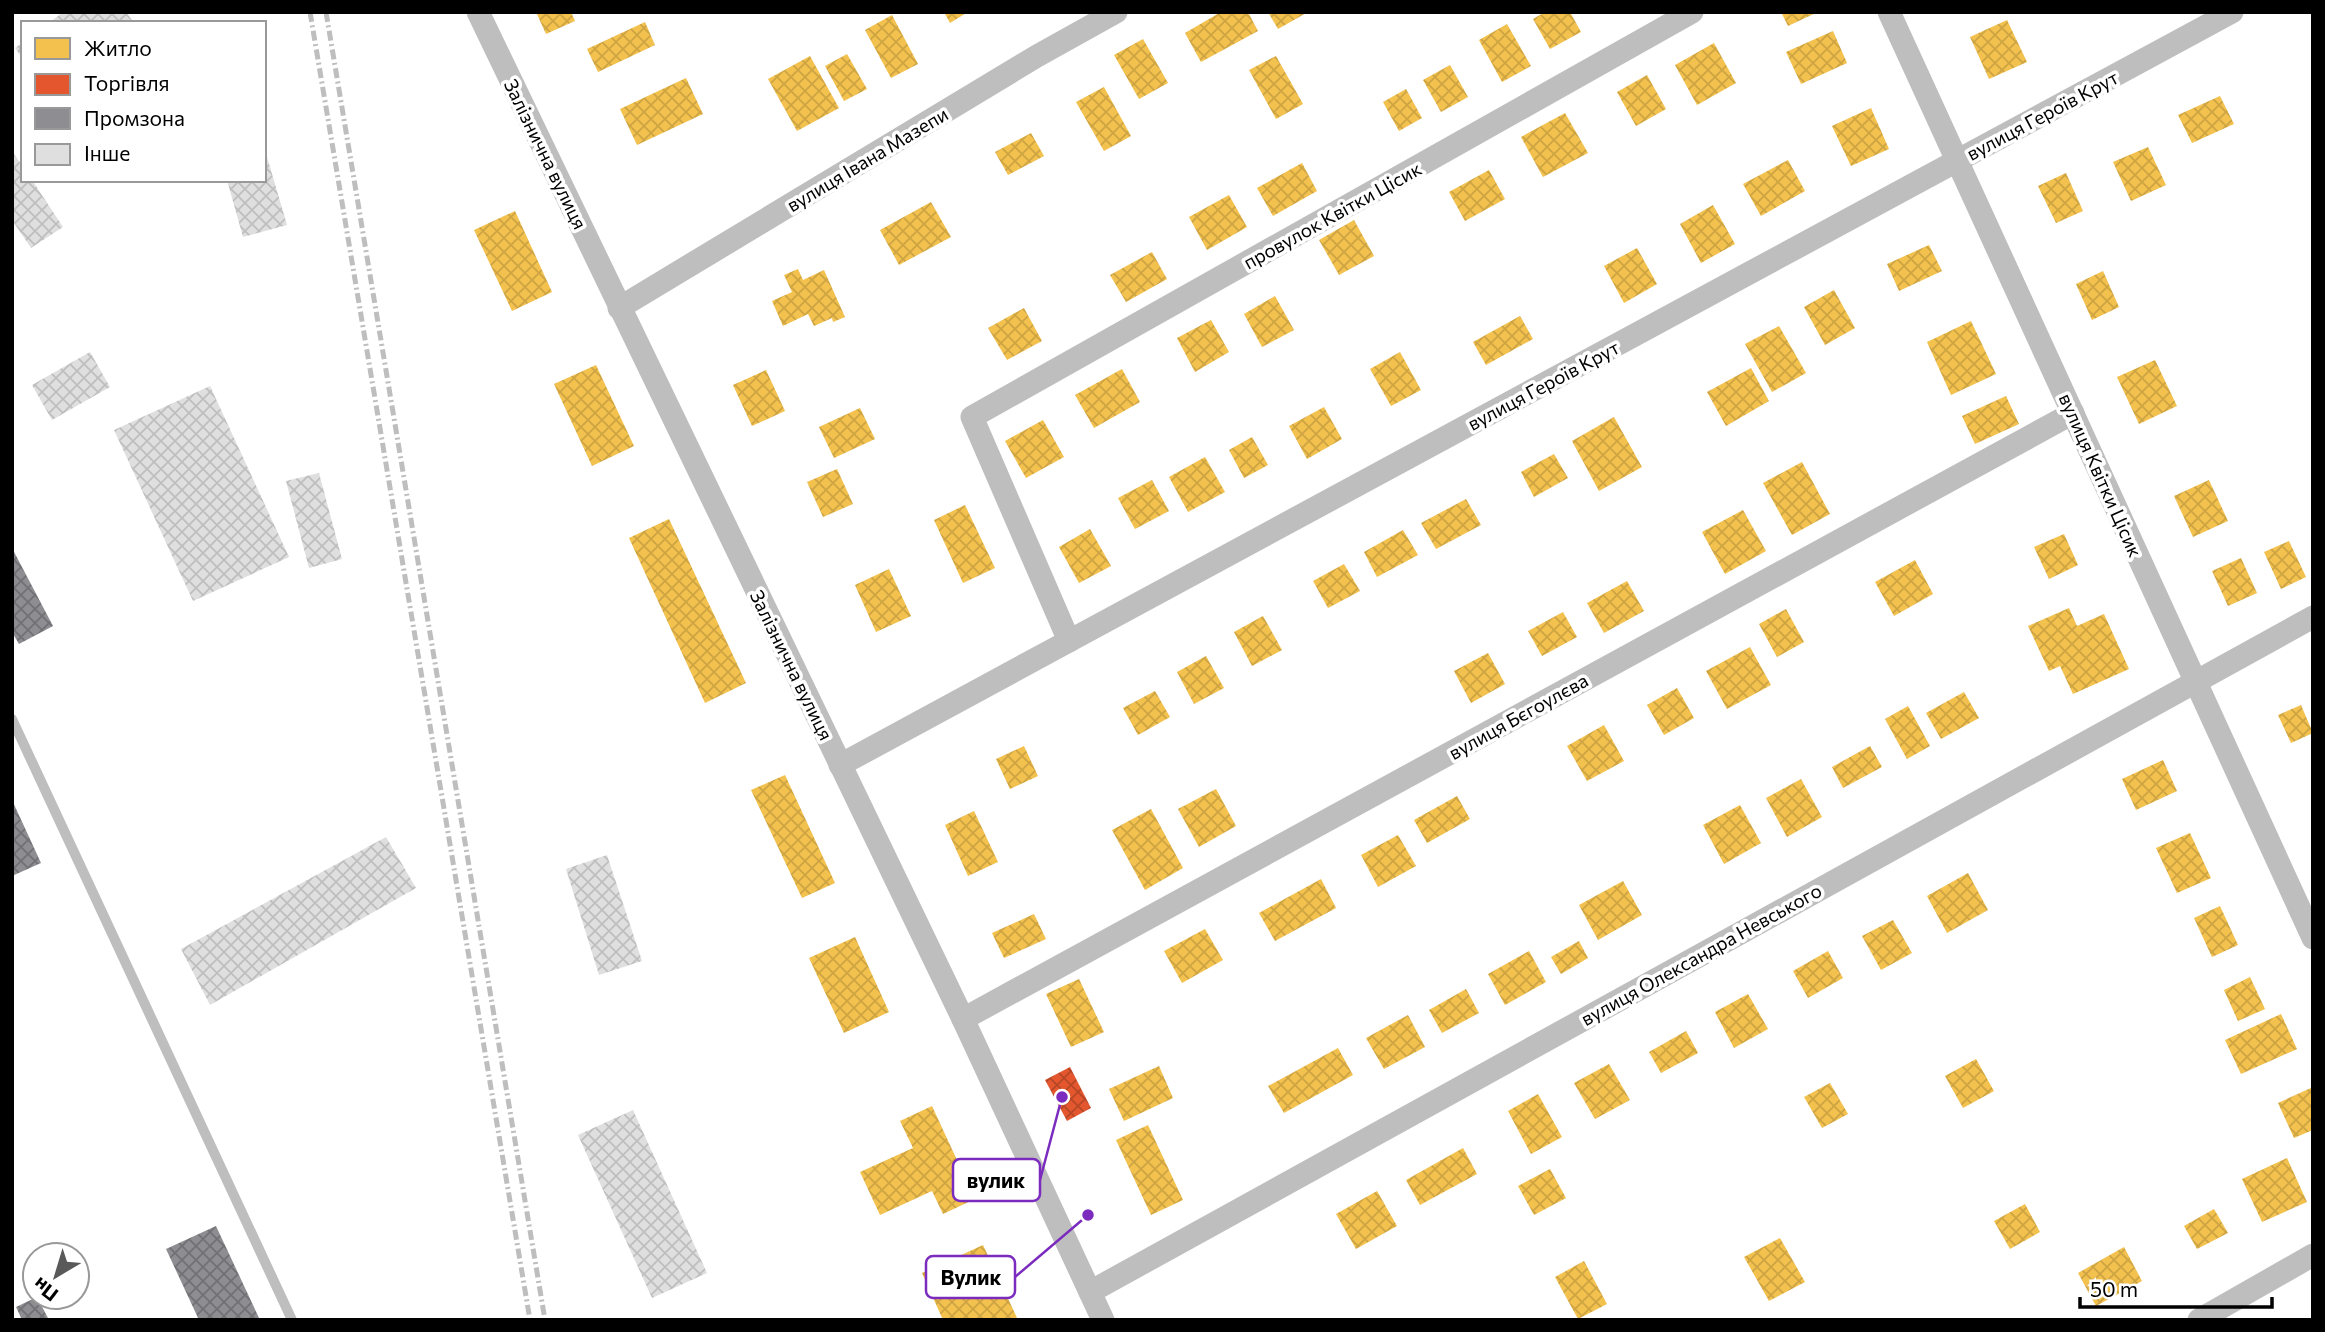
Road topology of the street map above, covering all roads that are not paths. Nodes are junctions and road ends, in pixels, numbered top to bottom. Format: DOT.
graph roads {
  1 [pos="478,12"];
  2 [pos="1116,12"];
  3 [pos="1692,12"];
  4 [pos="1889,12"];
  5 [pos="2232,12"];
  6 [pos="1957,161"];
  7 [pos="619,308"];
  8 [pos="2073,412"];
  9 [pos="2313,617"];
  10 [pos="1069,641"];
  11 [pos="2194,682"];
  12 [pos="12,719"];
  13 [pos="840,765"];
  14 [pos="2313,938"];
  15 [pos="963,1019"];
  16 [pos="2313,1255"];
  17 [pos="1090,1292"];
  18 [pos="292,1320"];
  19 [pos="1102,1320"];
  20 [pos="2199,1320"];
  1 -- 7 [label="street, Залізнична вулиця"];
  2 -- 7 [label="street, вулиця Івана Мазепи"];
  3 -- 10 [label="street, провулок Квітки Цісик"];
  4 -- 6 [label="street, вулиця Квітки Цісик"];
  5 -- 6 [label="street, вулиця Героїв Крут"];
  6 -- 8 [label="street, вулиця Квітки Цісик"];
  6 -- 10 [label="street, вулиця Героїв Крут"];
  7 -- 13 [label="street, Залізнична вулиця"];
  8 -- 11 [label="street, вулиця Квітки Цісик"];
  8 -- 15 [label="street, вулиця Бєгоулєва"];
  9 -- 11 [label="street, вулиця Олександра Невського"];
  10 -- 13 [label="street, вулиця Героїв Крут"];
  11 -- 14 [label="street, вулиця Квітки Цісик"];
  11 -- 17 [label="street, вулиця Олександра Невського"];
  12 -- 18 [label="lane"];
  13 -- 15 [label="street, Залізнична вулиця"];
  15 -- 17 [label="street, Залізнична вулиця"];
  16 -- 20 [label="street"];
  17 -- 19 [label="street, Залізнична вулиця"];
}
